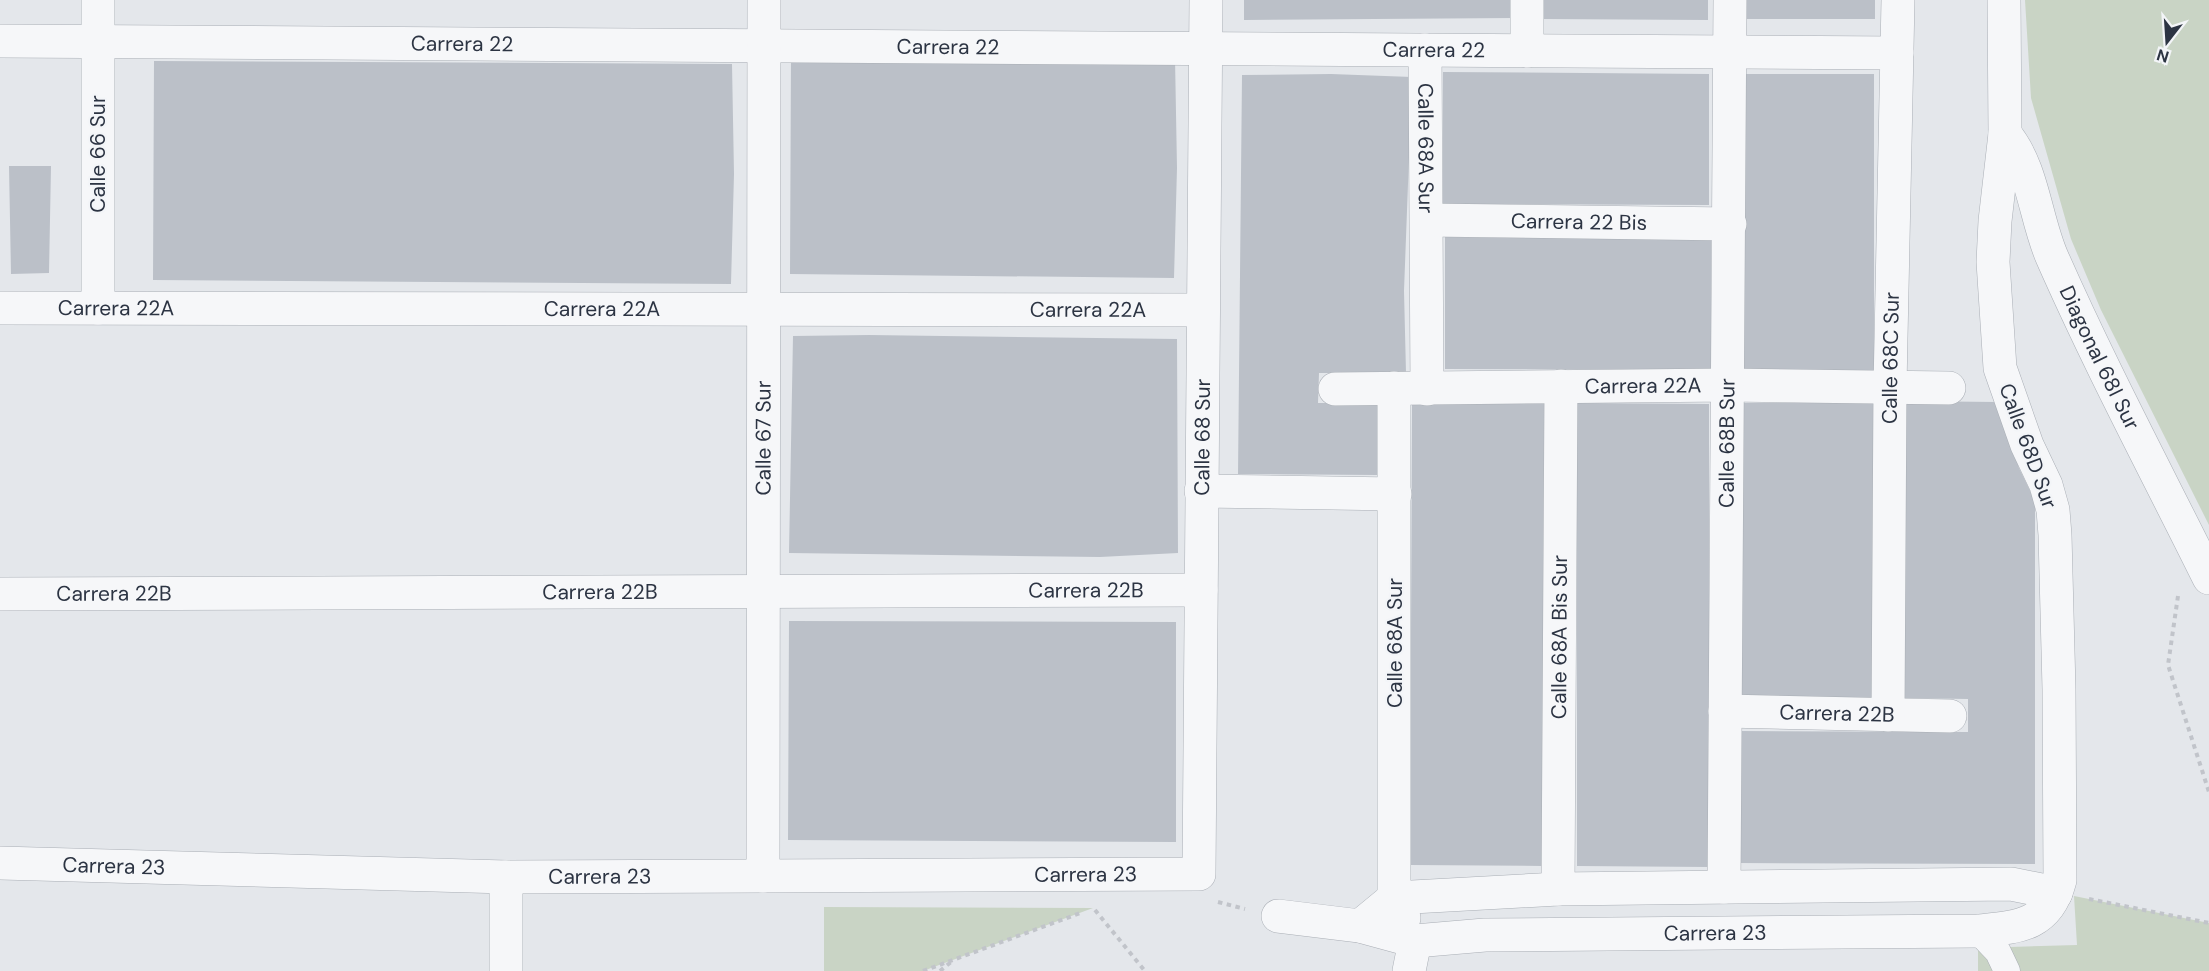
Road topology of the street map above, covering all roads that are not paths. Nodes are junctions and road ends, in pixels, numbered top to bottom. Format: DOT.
graph roads {
  1 [pos="98,0"];
  2 [pos="764,0"];
  3 [pos="1206,0"];
  4 [pos="1527,0"];
  5 [pos="1730,0"];
  6 [pos="1898,0"];
  7 [pos="2004,0"];
  8 [pos="0,41"];
  9 [pos="98,42"];
  10 [pos="764,46"];
  11 [pos="1206,49"];
  12 [pos="1425,50"];
  13 [pos="1527,51"];
  14 [pos="1730,52"];
  15 [pos="1897,53"];
  16 [pos="2005,134"];
  17 [pos="1427,220"];
  18 [pos="1730,224"];
  19 [pos="0,308"];
  20 [pos="98,308"];
  21 [pos="764,309"];
  22 [pos="1203,310"];
  23 [pos="1728,385"];
  24 [pos="1561,386"];
  25 [pos="1890,387"];
  26 [pos="1394,388"];
  27 [pos="1949,388"];
  28 [pos="1335,389"];
  29 [pos="1427,389"];
  30 [pos="1201,491"];
  31 [pos="1395,494"];
  32 [pos="2194,583"];
  33 [pos="1201,590"];
  34 [pos="763,591"];
  35 [pos="0,594"];
  36 [pos="1725,711"];
  37 [pos="1888,715"];
  38 [pos="1950,716"];
  39 [pos="0,863"];
  40 [pos="1199,874"];
  41 [pos="763,876"];
  42 [pos="506,877"];
  43 [pos="1724,887"];
  44 [pos="1558,888"];
  45 [pos="2056,893"];
  46 [pos="1394,898"];
  47 [pos="1278,916"];
  48 [pos="1360,926"];
  49 [pos="1978,931"];
  50 [pos="1412,956"];
  51 [pos="506,971"];
  52 [pos="2007,971"];
  1 -- 9 [label="street, Calle 66 Sur"];
  2 -- 10 [label="street, Calle 67 Sur"];
  3 -- 11 [label="street, Calle 68 Sur"];
  4 -- 13 [label="street"];
  5 -- 14 [label="street, Calle 68B Sur"];
  6 -- 15 [label="street, Calle 68C Sur"];
  7 -- 16 [label="street, Calle 68D Sur"];
  8 -- 9 [label="street, Carrera 22"];
  9 -- 10 [label="street, Carrera 22"];
  9 -- 20 [label="street, Calle 66 Sur"];
  10 -- 11 [label="street, Carrera 22"];
  10 -- 21 [label="street, Calle 67 Sur"];
  11 -- 12 [label="street, Carrera 22"];
  11 -- 22 [label="street, Calle 68 Sur"];
  12 -- 13 [label="street, Carrera 22"];
  12 -- 17 [label="street, Calle 68A Sur"];
  13 -- 14 [label="street, Carrera 22"];
  14 -- 15 [label="street, Carrera 22"];
  14 -- 18 [label="street, Calle 68B Sur"];
  15 -- 25 [label="street, Calle 68C Sur"];
  16 -- 32 [label="street, Diagonal 68I Sur"];
  16 -- 45 [label="street, Calle 68D Sur"];
  17 -- 18 [label="street, Carrera 22 Bis"];
  17 -- 29 [label="street, Calle 68A Sur"];
  18 -- 23 [label="street, Calle 68B Sur"];
  19 -- 20 [label="street, Carrera 22A"];
  20 -- 21 [label="street, Carrera 22A"];
  21 -- 22 [label="street, Carrera 22A"];
  21 -- 34 [label="street, Calle 67 Sur"];
  22 -- 30 [label="street, Calle 68 Sur"];
  23 -- 24 [label="street, Carrera 22A"];
  23 -- 25 [label="street, Carrera 22A"];
  23 -- 36 [label="street, Calle 68B Sur"];
  24 -- 29 [label="street, Carrera 22A"];
  24 -- 44 [label="street, Calle 68A Bis Sur"];
  25 -- 27 [label="street, Carrera 22A"];
  25 -- 37 [label="street, Calle 68C Sur"];
  26 -- 28 [label="street, Carrera 22A"];
  26 -- 29 [label="street, Carrera 22A"];
  26 -- 31 [label="street, Calle 68A Sur"];
  30 -- 31 [label="street"];
  30 -- 33 [label="street, Calle 68 Sur"];
  31 -- 46 [label="street, Calle 68A Sur"];
  33 -- 34 [label="street, Carrera 22B"];
  33 -- 40 [label="street, Calle 68 Sur"];
  34 -- 35 [label="street, Carrera 22B"];
  34 -- 41 [label="street, Calle 67 Sur"];
  36 -- 37 [label="street, Carrera 22B"];
  36 -- 43 [label="street, Calle 68B Sur"];
  37 -- 38 [label="street, Carrera 22B"];
  39 -- 42 [label="street, Carrera 23"];
  40 -- 41 [label="street, Carrera 23"];
  41 -- 42 [label="street, Carrera 23"];
  42 -- 51 [label="street"];
  43 -- 44 [label="street"];
  43 -- 45 [label="street"];
  44 -- 46 [label="street"];
  45 -- 49 [label="street, Carrera 23"];
  46 -- 48 [label="street"];
  46 -- 50 [label="street"];
  47 -- 48 [label="street, Carrera 23"];
  48 -- 50 [label="street, Carrera 23"];
  49 -- 50 [label="street, Carrera 23"];
  49 -- 52 [label="street"];
}
